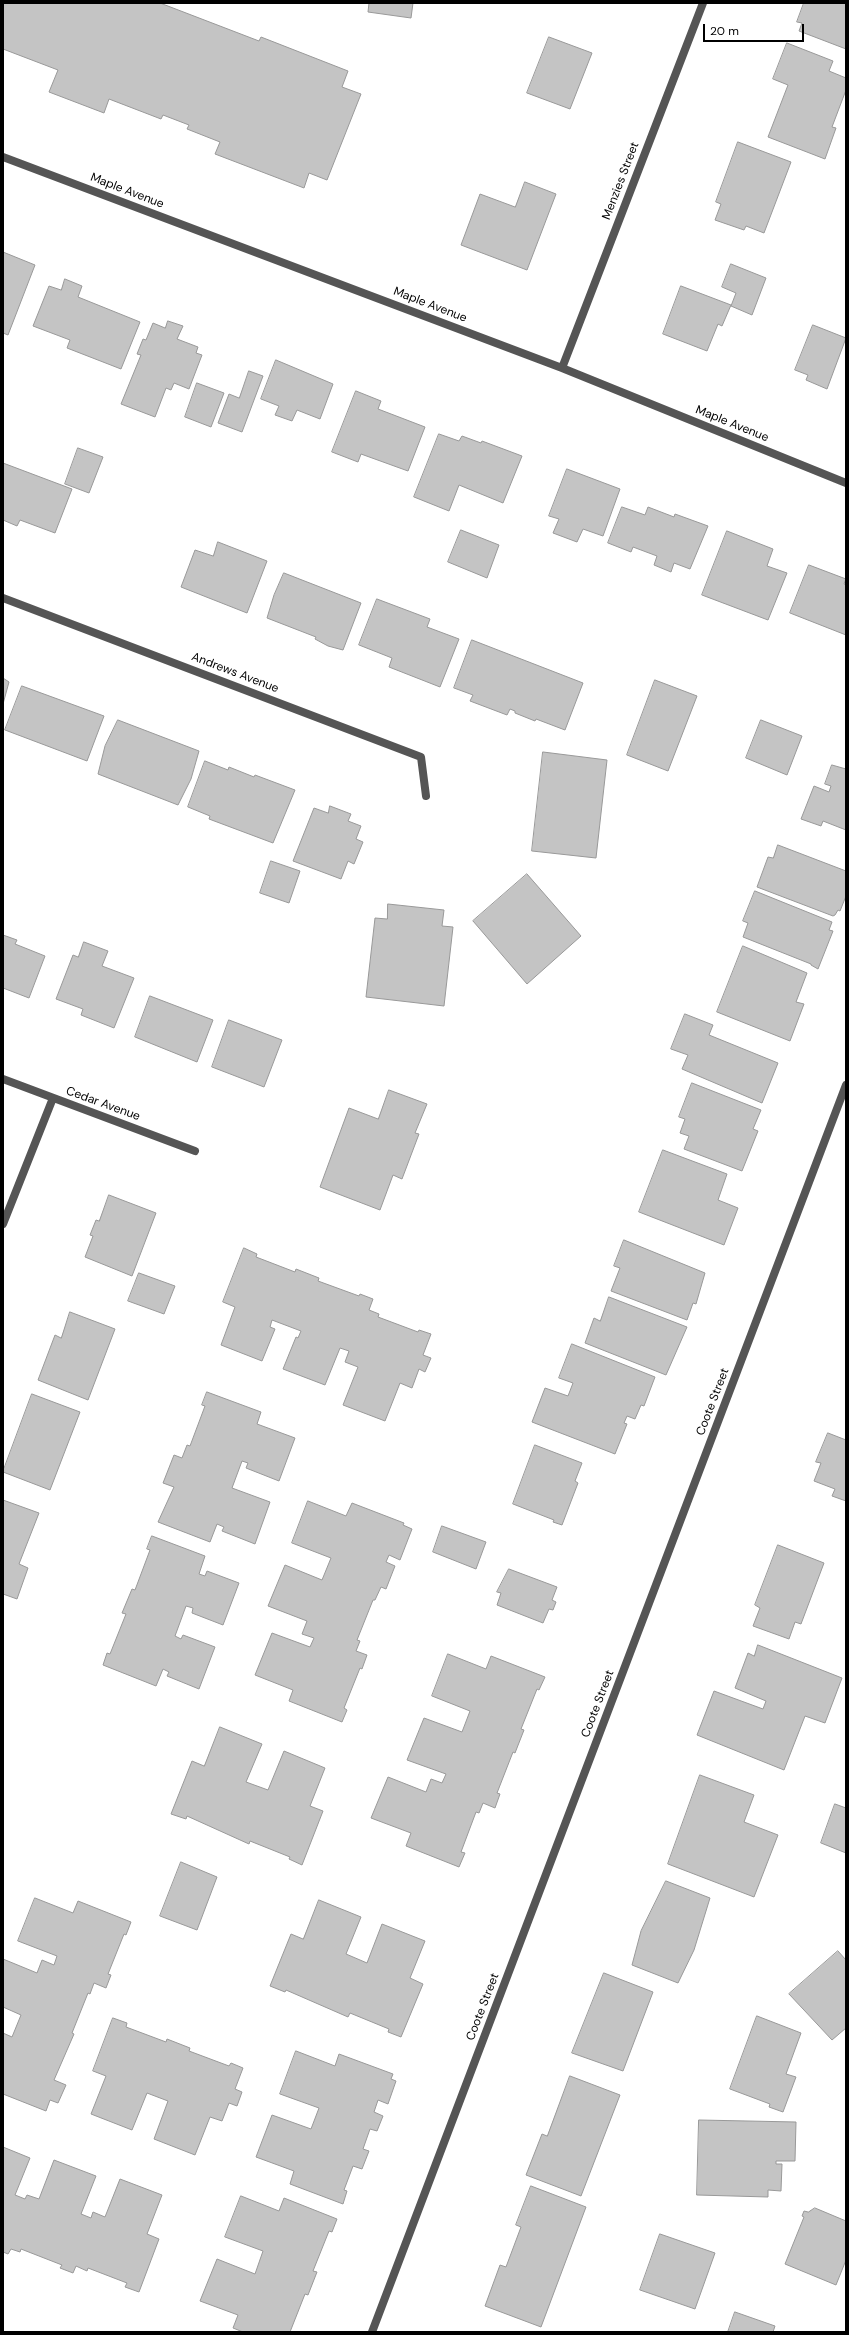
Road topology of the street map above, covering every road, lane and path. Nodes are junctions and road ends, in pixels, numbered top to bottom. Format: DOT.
graph roads {
  1 [pos="703,3"];
  2 [pos="3,157"];
  3 [pos="562,368"];
  4 [pos="846,483"];
  5 [pos="3,598"];
  6 [pos="426,796"];
  7 [pos="3,1079"];
  8 [pos="846,1085"];
  9 [pos="52,1098"];
  10 [pos="195,1151"];
  11 [pos="3,1224"];
  12 [pos="372,2332"];
  1 -- 3 [label="street, Menzies Street"];
  2 -- 3 [label="street, Maple Avenue"];
  3 -- 4 [label="street, Maple Avenue"];
  5 -- 6 [label="street, Andrews Avenue"];
  7 -- 9 [label="street, Cedar Avenue"];
  8 -- 12 [label="street, Coote Street"];
  9 -- 10 [label="street, Cedar Avenue"];
  9 -- 11 [label="street"];
}
